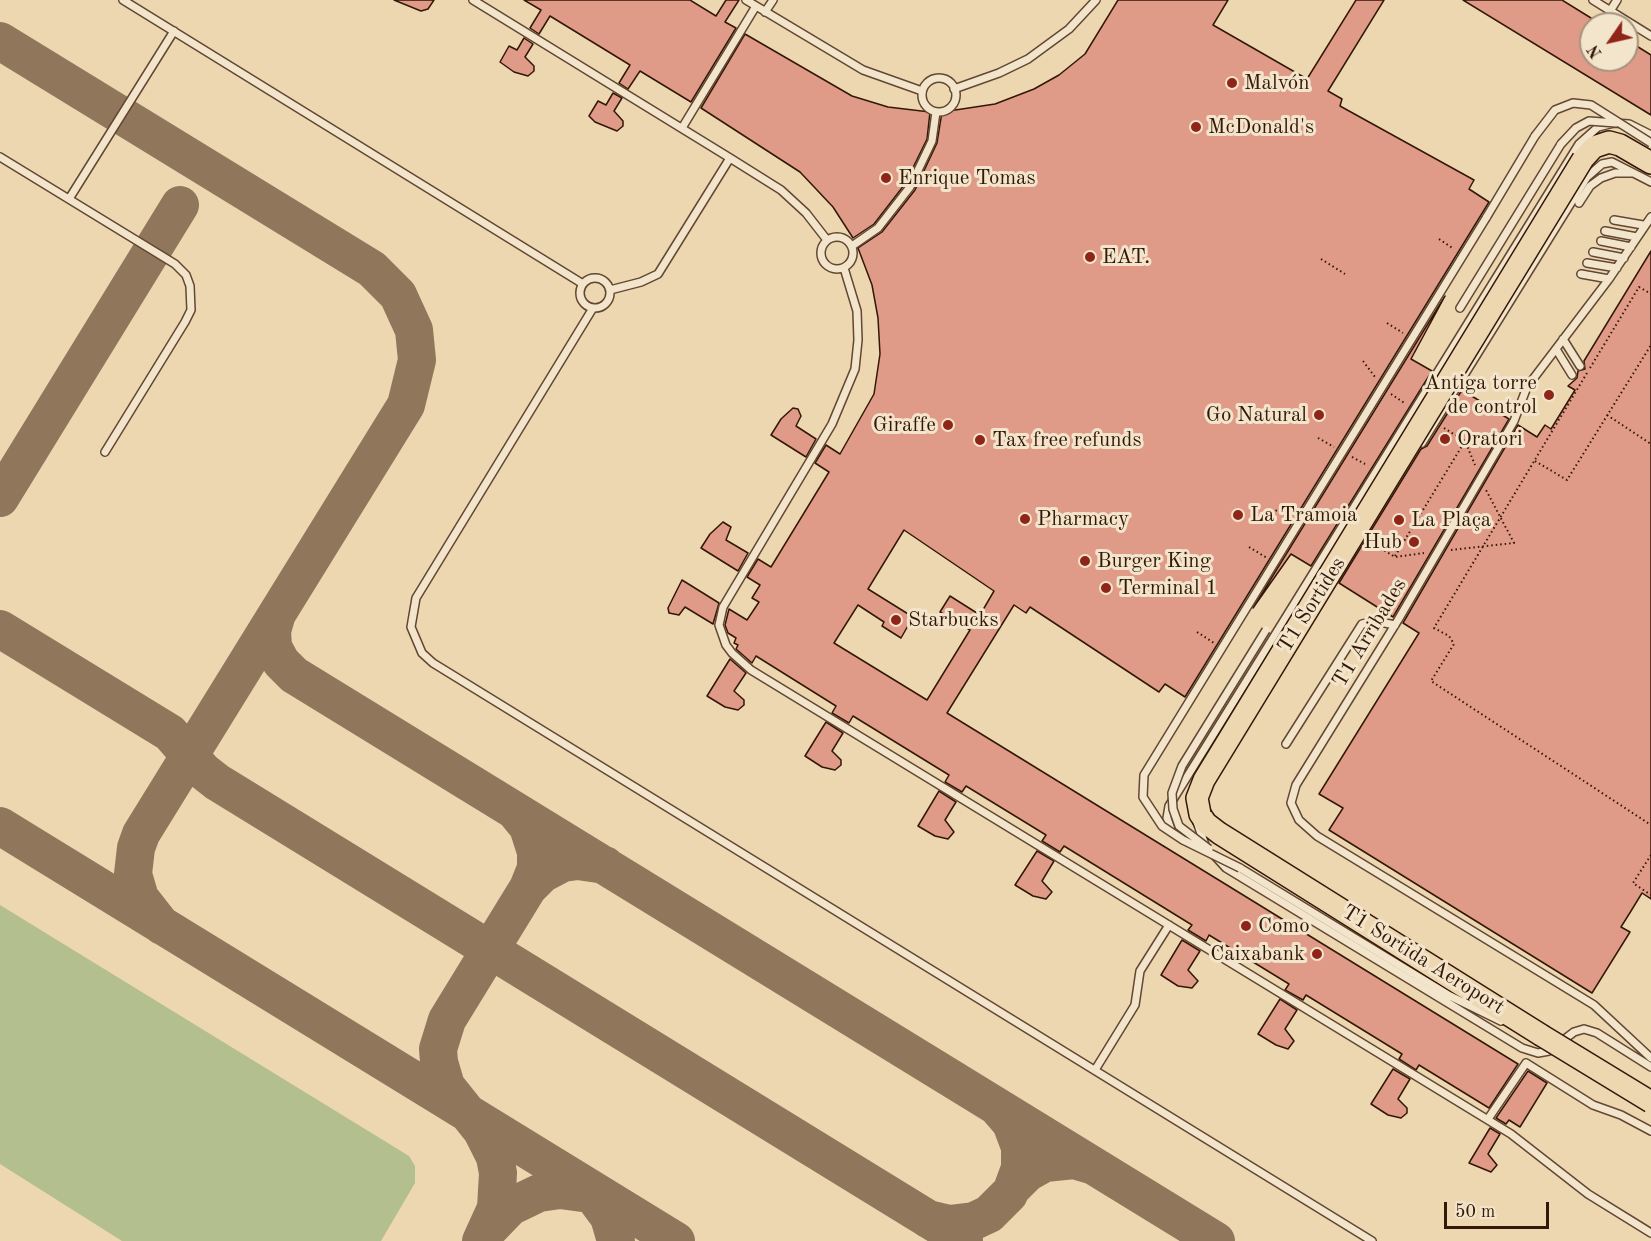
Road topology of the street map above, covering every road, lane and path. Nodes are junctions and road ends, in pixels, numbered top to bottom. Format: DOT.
graph roads {
  1 [pos="123,0"];
  2 [pos="474,0"];
  3 [pos="746,0"];
  4 [pos="773,0"];
  5 [pos="1096,0"];
  6 [pos="1593,0"];
  7 [pos="1617,0"];
  8 [pos="756,6"];
  9 [pos="1610,11"];
  10 [pos="765,12"];
  11 [pos="174,32"];
  12 [pos="1651,36"];
  13 [pos="954,89"];
  14 [pos="922,92"];
  15 [pos="936,112"];
  16 [pos="1618,124"];
  17 [pos="682,128"];
  18 [pos="1651,135"];
  19 [pos="1651,143"];
  20 [pos="0,157"];
  21 [pos="730,158"];
  22 [pos="1647,170"];
  23 [pos="1651,182"];
  24 [pos="69,199"];
  25 [pos="1579,203"];
  26 [pos="1651,217"];
  27 [pos="1614,220"];
  28 [pos="1643,225"];
  29 [pos="1605,231"];
  30 [pos="1637,237"];
  31 [pos="1439,239"];
  32 [pos="827,240"];
  33 [pos="1601,242"];
  34 [pos="852,246"];
  35 [pos="1631,247"];
  36 [pos="1593,252"];
  37 [pos="1462,254"];
  38 [pos="1624,258"];
  39 [pos="1321,259"];
  40 [pos="1587,263"];
  41 [pos="844,268"];
  42 [pos="1617,268"];
  43 [pos="1346,274"];
  44 [pos="1581,274"];
  45 [pos="1609,279"];
  46 [pos="583,284"];
  47 [pos="610,290"];
  48 [pos="1651,294"];
  49 [pos="593,308"];
  50 [pos="1460,308"];
  51 [pos="1387,323"];
  52 [pos="1411,338"];
  53 [pos="1563,339"];
  54 [pos="1651,345"];
  55 [pos="1556,349"];
  56 [pos="1363,361"];
  57 [pos="1580,366"];
  58 [pos="1572,375"];
  59 [pos="1380,384"];
  60 [pos="1386,392"];
  61 [pos="1406,404"];
  62 [pos="1607,415"];
  63 [pos="1435,422"];
  64 [pos="1465,441"];
  65 [pos="1651,444"];
  66 [pos="1417,451"];
  67 [pos="105,452"];
  68 [pos="1534,461"];
  69 [pos="1481,478"];
  70 [pos="1314,507"];
  71 [pos="1304,508"];
  72 [pos="1271,511"];
  73 [pos="1375,518"];
  74 [pos="1363,537"];
  75 [pos="1249,547"];
  76 [pos="1438,551"];
  77 [pos="1395,557"];
  78 [pos="1273,563"];
  79 [pos="1395,625"];
  80 [pos="1266,630"];
  81 [pos="1197,632"];
  82 [pos="1221,648"];
  83 [pos="1286,744"];
  84 [pos="1200,814"];
  85 [pos="1651,825"];
  86 [pos="1185,837"];
  87 [pos="1651,855"];
  88 [pos="1226,868"];
  89 [pos="1651,895"];
  90 [pos="1169,925"];
  91 [pos="1541,1035"];
  92 [pos="1651,1058"];
  93 [pos="1651,1067"];
  94 [pos="1095,1070"];
  95 [pos="1651,1102"];
  96 [pos="1488,1119"];
  97 [pos="1651,1131"];
  98 [pos="1651,1233"];
  99 [pos="1372,1241"];
  1 -- 11 [label="lane"];
  2 -- 17 [label="lane"];
  3 -- 8 [label="lane"];
  4 -- 10 [label="lane"];
  5 -- 13 [label="lane"];
  6 -- 9 [label="lane"];
  7 -- 9 [label="lane"];
  8 -- 10 [label="lane"];
  8 -- 17 [label="lane"];
  9 -- 12 [label="lane"];
  10 -- 14 [label="lane"];
  11 -- 24 [label="lane"];
  11 -- 46 [label="lane"];
  13 -- 14 [label="lane"];
  13 -- 15 [label="lane"];
  14 -- 15 [label="lane"];
  15 -- 34 [label="lane"];
  16 -- 19 [label="lane, bridge"];
  16 -- 37 [label="lane, bridge"];
  16 -- 50 [label="lane, bridge"];
  17 -- 21 [label="lane"];
  18 -- 88 [label="lane"];
  20 -- 24 [label="lane"];
  21 -- 32 [label="lane"];
  21 -- 47 [label="lane"];
  22 -- 23 [label="lane"];
  22 -- 25 [label="lane"];
  22 -- 63 [label="lane"];
  22 -- 84 [label="main road, T1 Sortides, bridge"];
  24 -- 67 [label="lane"];
  26 -- 28 [label="lane, T1 Arribades"];
  27 -- 28 [label="lane"];
  28 -- 30 [label="lane, T1 Arribades"];
  29 -- 30 [label="lane"];
  30 -- 35 [label="lane, T1 Arribades"];
  31 -- 37 [label="path"];
  32 -- 34 [label="lane"];
  32 -- 41 [label="lane"];
  33 -- 35 [label="lane"];
  34 -- 41 [label="lane"];
  35 -- 38 [label="lane, T1 Arribades"];
  36 -- 38 [label="lane"];
  37 -- 52 [label="lane, bridge"];
  38 -- 42 [label="lane, T1 Arribades"];
  39 -- 43 [label="path"];
  40 -- 42 [label="lane"];
  41 -- 90 [label="lane"];
  42 -- 45 [label="lane, T1 Arribades"];
  44 -- 45 [label="lane"];
  45 -- 53 [label="lane, T1 Arribades"];
  46 -- 47 [label="lane"];
  46 -- 49 [label="lane"];
  47 -- 49 [label="lane"];
  48 -- 68 [label="path"];
  49 -- 94 [label="lane"];
  51 -- 52 [label="path"];
  52 -- 78 [label="lane, bridge"];
  53 -- 55 [label="lane, T1 Arribades"];
  53 -- 57 [label="lane"];
  54 -- 62 [label="path"];
  55 -- 58 [label="lane"];
  55 -- 69 [label="lane, T1 Arribades"];
  56 -- 59 [label="path"];
  60 -- 61 [label="path"];
  62 -- 65 [label="path"];
  62 -- 68 [label="path"];
  63 -- 64 [label="path"];
  63 -- 66 [label="lane"];
  64 -- 69 [label="path"];
  64 -- 77 [label="path"];
  68 -- 85 [label="path"];
  69 -- 76 [label="lane, T1 Arribades"];
  69 -- 76 [label="path"];
  70 -- 74 [label="path"];
  71 -- 72 [label="path"];
  73 -- 74 [label="lane"];
  74 -- 77 [label="path"];
  74 -- 88 [label="lane"];
  75 -- 78 [label="path"];
  76 -- 77 [label="path"];
  76 -- 79 [label="lane, T1 Arribades"];
  78 -- 82 [label="lane, bridge"];
  79 -- 83 [label="lane"];
  79 -- 92 [label="lane, T1 Arribades"];
  80 -- 86 [label="lane, bridge"];
  81 -- 82 [label="path"];
  82 -- 86 [label="lane, bridge"];
  84 -- 91 [label="main road, T1 Sortida Aeroport"];
  86 -- 91 [label="lane, bridge"];
  87 -- 89 [label="path"];
  88 -- 93 [label="lane"];
  90 -- 94 [label="lane"];
  90 -- 96 [label="lane"];
  91 -- 95 [label="main road, T1 Sortida Aeroport, bridge"];
  94 -- 99 [label="lane"];
  96 -- 97 [label="lane"];
  96 -- 98 [label="lane"];
}
